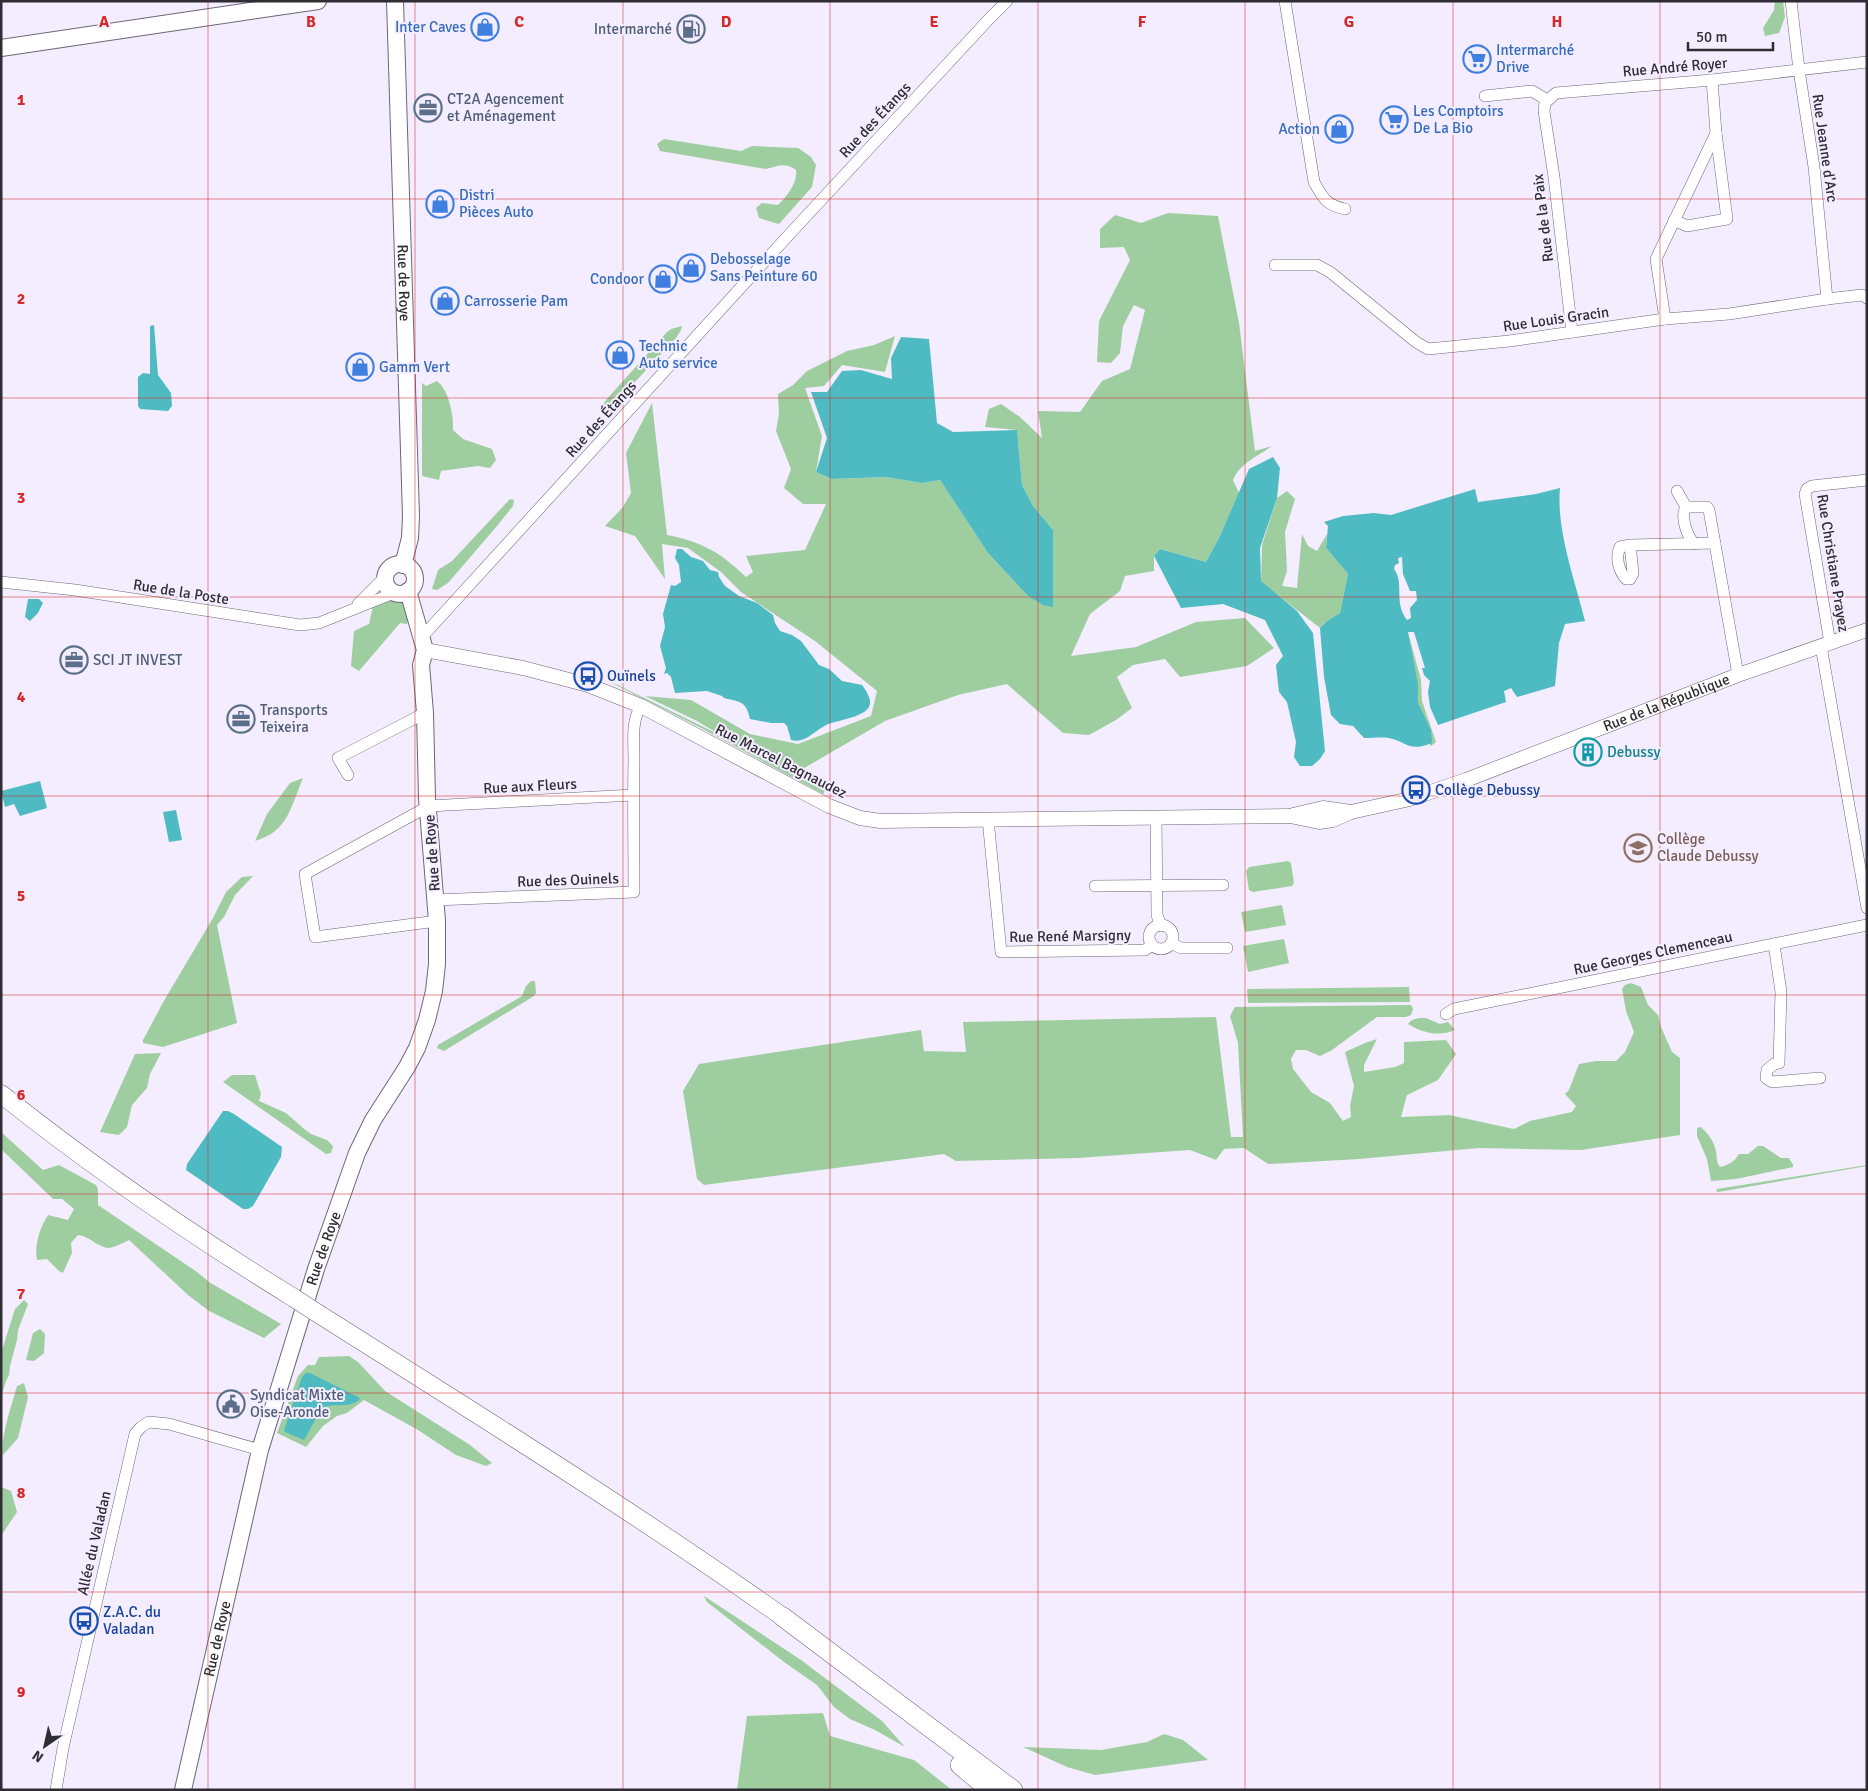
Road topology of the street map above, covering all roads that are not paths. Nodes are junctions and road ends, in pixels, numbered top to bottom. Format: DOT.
graph roads {
  1 [pos="318,1"];
  2 [pos="395,1"];
  3 [pos="1007,1"];
  4 [pos="1285,1"];
  5 [pos="1790,1"];
  6 [pos="1,48"];
  7 [pos="1867,62"];
  8 [pos="1799,70"];
  9 [pos="1712,80"];
  10 [pos="1485,96"];
  11 [pos="1547,100"];
  12 [pos="1716,133"];
  13 [pos="1345,209"];
  14 [pos="1674,220"];
  15 [pos="1276,265"];
  16 [pos="1827,298"];
  17 [pos="1867,298"];
  18 [pos="1664,319"];
  19 [pos="1572,332"];
  20 [pos="1867,480"];
  21 [pos="1678,491"];
  22 [pos="1686,507"];
  23 [pos="1715,543"];
  24 [pos="1694,544"];
  25 [pos="1630,545"];
  26 [pos="403,565"];
  27 [pos="385,577"];
  28 [pos="1,582"];
  29 [pos="401,592"];
  30 [pos="353,608"];
  31 [pos="1867,630"];
  32 [pos="424,644"];
  33 [pos="1825,644"];
  34 [pos="1738,675"];
  35 [pos="640,706"];
  36 [pos="425,713"];
  37 [pos="348,775"];
  38 [pos="633,796"];
  39 [pos="428,806"];
  40 [pos="1156,817"];
  41 [pos="1226,817"];
  42 [pos="988,819"];
  43 [pos="1223,885"];
  44 [pos="1095,886"];
  45 [pos="1157,886"];
  46 [pos="435,900"];
  47 [pos="1867,908"];
  48 [pos="436,921"];
  49 [pos="1867,925"];
  50 [pos="1162,926"];
  51 [pos="1171,943"];
  52 [pos="1152,944"];
  53 [pos="1774,944"];
  54 [pos="1227,948"];
  55 [pos="1446,1014"];
  56 [pos="1779,1063"];
  57 [pos="1820,1078"];
  58 [pos="1789,1079"];
  59 [pos="1,1094"];
  60 [pos="260,1450"];
  61 [pos="783,1616"];
  62 [pos="56,1790"];
  63 [pos="183,1790"];
  64 [pos="990,1790"];
  65 [pos="1013,1790"];
  1 -- 6 [label="main road"];
  2 -- 26 [label="main road, Rue de Roye"];
  3 -- 32 [label="street, Rue des Étangs"];
  4 -- 13 [label="street"];
  5 -- 8 [label="street, Rue Jeanne d'Arc"];
  7 -- 8 [label="street, Rue André Royer"];
  8 -- 9 [label="street, Rue André Royer"];
  8 -- 16 [label="street, Rue Jeanne d'Arc"];
  9 -- 11 [label="street, Rue André Royer"];
  9 -- 12 [label="street"];
  10 -- 11 [label="street"];
  11 -- 19 [label="street, Rue de la Paix"];
  12 -- 14 [label="street"];
  12 -- 14 [label="street"];
  14 -- 18 [label="street"];
  15 -- 19 [label="street, Rue Louis Gracin"];
  16 -- 17 [label="street, Rue Louis Gracin"];
  16 -- 18 [label="street, Rue Louis Gracin"];
  18 -- 19 [label="street, Rue Louis Gracin"];
  20 -- 33 [label="street, Rue Christiane Prayez"];
  21 -- 22 [label="street"];
  22 -- 23 [label="street"];
  22 -- 24 [label="street"];
  23 -- 24 [label="street"];
  23 -- 34 [label="street"];
  24 -- 25 [label="street"];
  26 -- 27 [label="main road"];
  26 -- 29 [label="main road"];
  27 -- 29 [label="main road"];
  27 -- 30 [label="street, Rue de la Poste"];
  28 -- 30 [label="street, Rue de la Poste"];
  29 -- 30 [label="street, Rue de la Poste"];
  29 -- 32 [label="main road, Rue de Roye"];
  31 -- 33 [label="street, Rue de la République"];
  32 -- 35 [label="street, Rue Marcel Bagnaudez"];
  32 -- 36 [label="main road, Rue de Roye"];
  33 -- 34 [label="street, Rue de la République"];
  33 -- 47 [label="street"];
  34 -- 41 [label="street, Rue de la République"];
  35 -- 38 [label="street, Rue des Ouinels"];
  35 -- 42 [label="street, Rue Marcel Bagnaudez"];
  36 -- 37 [label="street"];
  36 -- 39 [label="main road, Rue de Roye"];
  38 -- 39 [label="street, Rue aux Fleurs"];
  38 -- 46 [label="street, Rue des Ouinels"];
  39 -- 46 [label="main road, Rue de Roye"];
  39 -- 48 [label="street"];
  40 -- 41 [label="street, Rue Marcel Bagnaudez"];
  40 -- 42 [label="street, Rue Marcel Bagnaudez"];
  40 -- 45 [label="street"];
  42 -- 52 [label="street, Rue René Marsigny"];
  43 -- 45 [label="street"];
  44 -- 45 [label="street"];
  45 -- 50 [label="street"];
  46 -- 48 [label="main road, Rue de Roye"];
  48 -- 60 [label="main road, Rue de Roye"];
  49 -- 53 [label="street, Rue Georges Clemenceau"];
  50 -- 51 [label="street"];
  50 -- 52 [label="street, Rue René Marsigny"];
  51 -- 52 [label="street, Rue René Marsigny"];
  51 -- 54 [label="street, Rue René Marsigny"];
  53 -- 55 [label="street, Rue Georges Clemenceau"];
  53 -- 56 [label="street"];
  56 -- 58 [label="street"];
  56 -- 58 [label="street"];
  57 -- 58 [label="street"];
  59 -- 61 [label="main road, bridge"];
  60 -- 62 [label="street, Allée du Valadan"];
  60 -- 63 [label="main road, Rue de Roye"];
  61 -- 64 [label="highway"];
  61 -- 65 [label="highway"];
}
